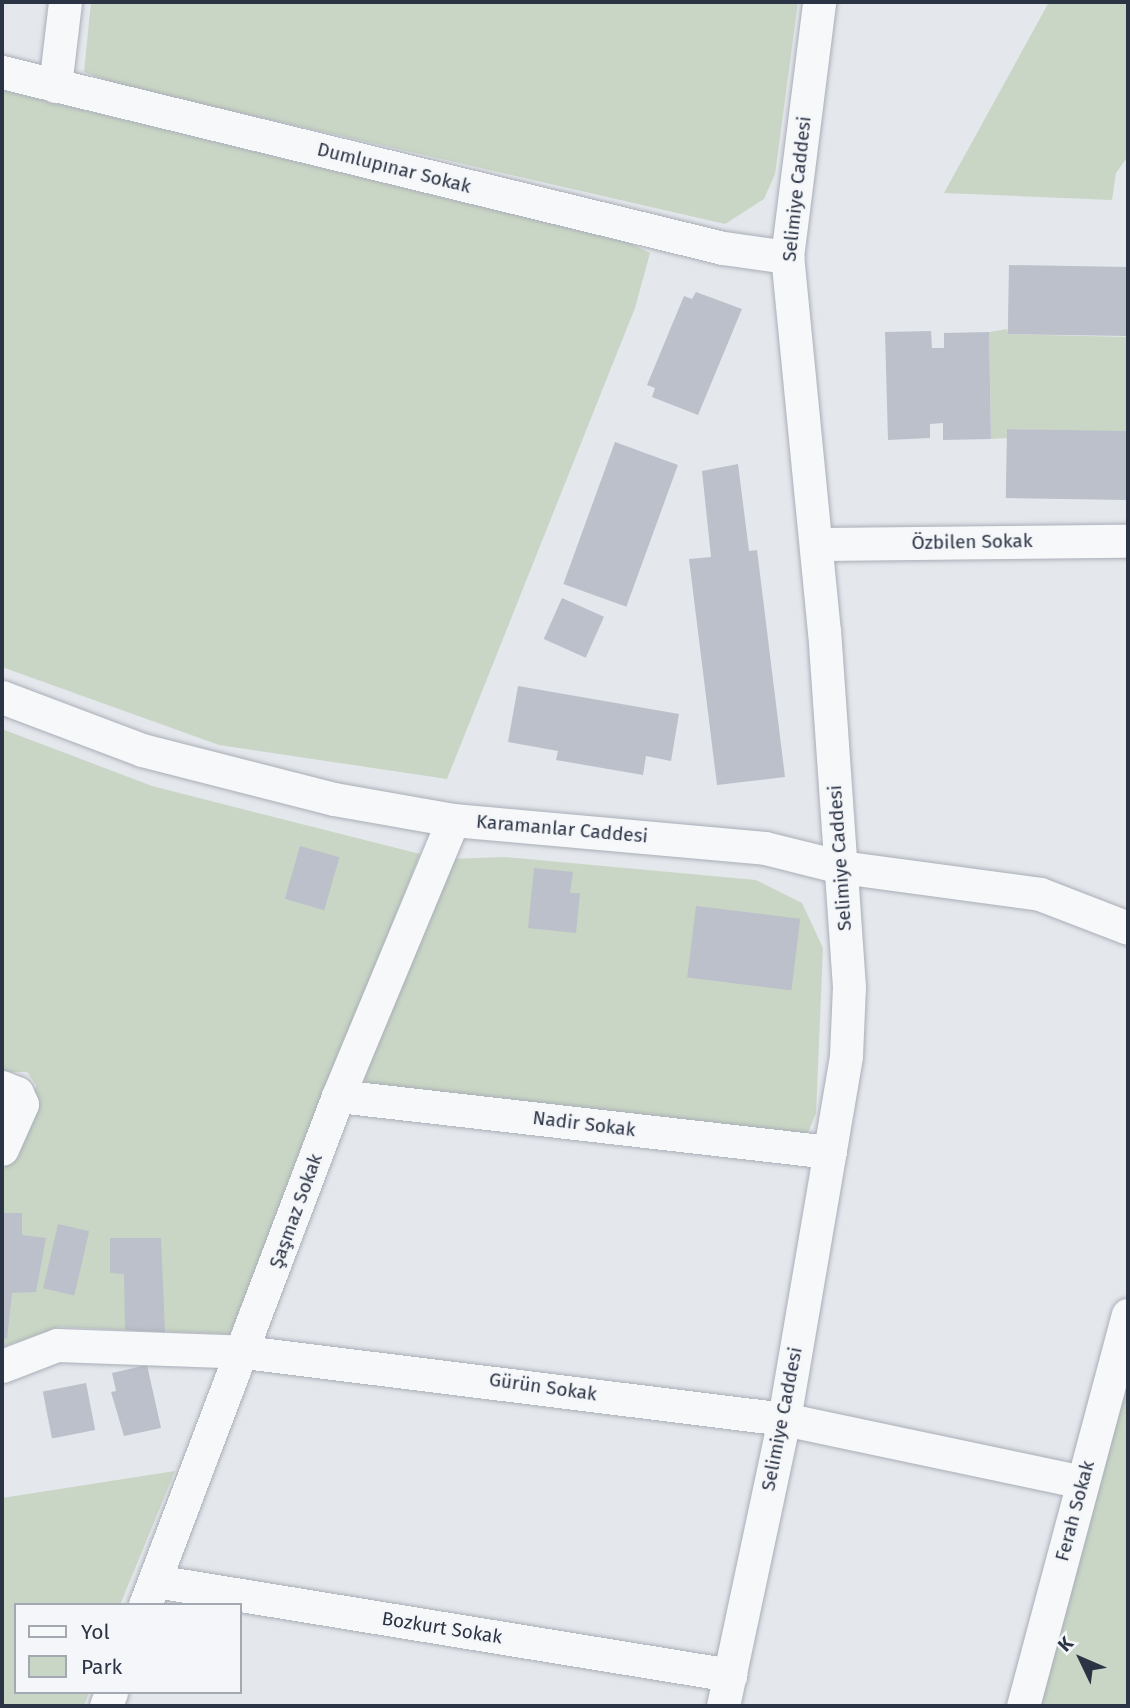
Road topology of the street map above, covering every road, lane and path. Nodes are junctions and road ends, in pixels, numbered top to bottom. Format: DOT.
graph roads {
  1 [pos="65,2"];
  2 [pos="819,2"];
  3 [pos="2,72"];
  4 [pos="55,86"];
  5 [pos="787,257"];
  6 [pos="1128,541"];
  7 [pos="816,544"];
  8 [pos="2,697"];
  9 [pos="453,820"];
  10 [pos="841,867"];
  11 [pos="1128,928"];
  12 [pos="2,1087"];
  13 [pos="338,1096"];
  14 [pos="2,1149"];
  15 [pos="830,1152"];
  16 [pos="1128,1315"];
  17 [pos="244,1352"];
  18 [pos="2,1366"];
  19 [pos="784,1419"];
  20 [pos="1082,1482"];
  21 [pos="150,1593"];
  22 [pos="209,1603"];
  23 [pos="242,1608"];
  24 [pos="727,1690"];
  25 [pos="1023,1706"];
  1 -- 4 [label="street"];
  2 -- 5 [label="street, Selimiye Caddesi"];
  3 -- 4 [label="street, Dumlupınar Sokak"];
  4 -- 5 [label="street, Dumlupınar Sokak"];
  5 -- 7 [label="street, Selimiye Caddesi"];
  6 -- 7 [label="street, Özbilen Sokak"];
  7 -- 10 [label="street, Selimiye Caddesi"];
  8 -- 9 [label="street, Karamanlar Caddesi"];
  9 -- 10 [label="street, Karamanlar Caddesi"];
  9 -- 13 [label="street, Şaşmaz Sokak"];
  10 -- 11 [label="street, Karamanlar Caddesi"];
  10 -- 15 [label="street, Selimiye Caddesi"];
  12 -- 14 [label="street"];
  13 -- 15 [label="street, Nadir Sokak"];
  13 -- 17 [label="street, Şaşmaz Sokak"];
  15 -- 19 [label="street, Selimiye Caddesi"];
  16 -- 20 [label="street, Ferah Sokak"];
  17 -- 18 [label="street, Gürün Sokak"];
  17 -- 19 [label="street, Gürün Sokak"];
  17 -- 21 [label="street, Şaşmaz Sokak"];
  19 -- 20 [label="street, Gürün Sokak"];
  19 -- 24 [label="street, Selimiye Caddesi"];
  20 -- 25 [label="street, Ferah Sokak"];
  21 -- 22 [label="street, Bozkurt Sokak"];
  23 -- 24 [label="street, Bozkurt Sokak"];
}
